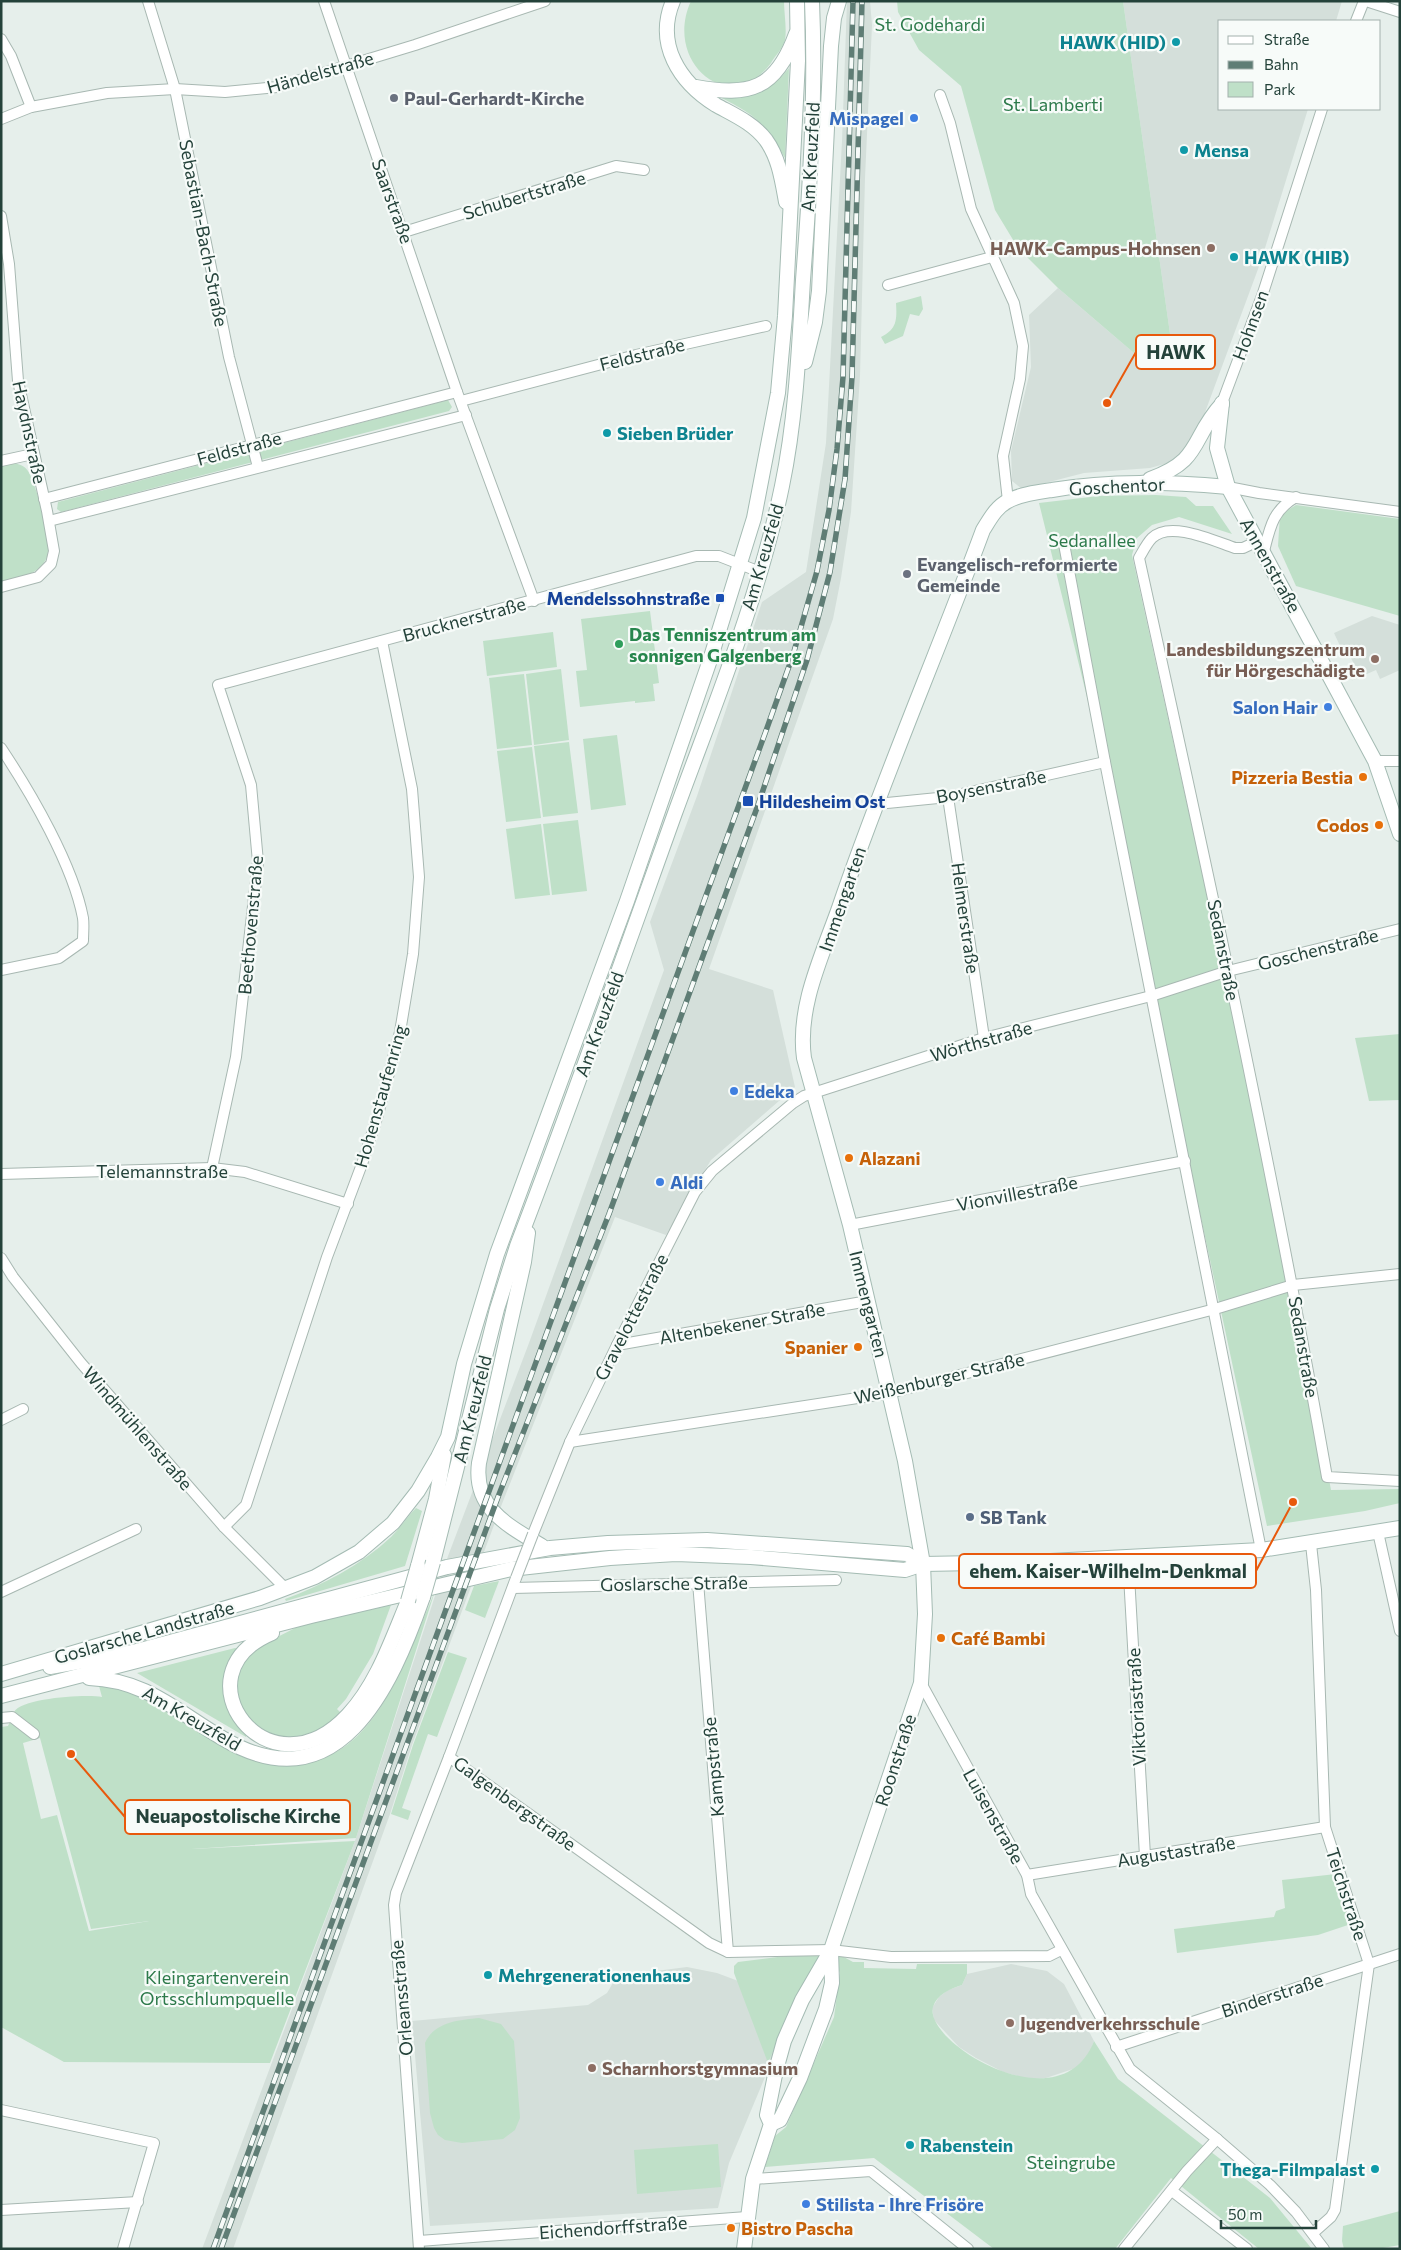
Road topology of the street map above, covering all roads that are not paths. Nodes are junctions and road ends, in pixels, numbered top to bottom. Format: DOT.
graph roads {
  1 [pos="148,1"];
  2 [pos="324,1"];
  3 [pos="545,1"];
  4 [pos="673,1"];
  5 [pos="797,1"];
  6 [pos="812,1"];
  7 [pos="839,1"];
  8 [pos="1365,1"];
  9 [pos="1400,12"];
  10 [pos="1356,20"];
  11 [pos="798,28"];
  12 [pos="1,39"];
  13 [pos="345,66"];
  14 [pos="696,87"];
  15 [pos="175,89"];
  16 [pos="940,95"];
  17 [pos="31,107"];
  18 [pos="1322,110"];
  19 [pos="1,119"];
  20 [pos="644,170"];
  21 [pos="1,216"];
  22 [pos="790,222"];
  23 [pos="404,232"];
  24 [pos="992,258"];
  25 [pos="888,285"];
  26 [pos="766,326"];
  27 [pos="459,396"];
  28 [pos="795,399"];
  29 [pos="1222,403"];
  30 [pos="466,415"];
  31 [pos="251,444"];
  32 [pos="33,454"];
  33 [pos="1,461"];
  34 [pos="258,467"];
  35 [pos="1142,482"];
  36 [pos="1228,487"];
  37 [pos="1296,497"];
  38 [pos="44,499"];
  39 [pos="1008,501"];
  40 [pos="1400,512"];
  41 [pos="49,521"];
  42 [pos="1064,544"];
  43 [pos="1261,546"];
  44 [pos="740,564"];
  45 [pos="760,572"];
  46 [pos="1,587"];
  47 [pos="534,601"];
  48 [pos="382,641"];
  49 [pos="218,685"];
  50 [pos="1,748"];
  51 [pos="1375,761"];
  52 [pos="1400,761"];
  53 [pos="1105,762"];
  54 [pos="948,797"];
  55 [pos="877,804"];
  56 [pos="1400,834"];
  57 [pos="1400,929"];
  58 [pos="1,970"];
  59 [pos="1228,971"];
  60 [pos="1151,996"];
  61 [pos="984,1038"];
  62 [pos="813,1093"];
  63 [pos="1185,1161"];
  64 [pos="212,1168"];
  65 [pos="1,1174"];
  66 [pos="348,1204"];
  67 [pos="532,1209"];
  68 [pos="850,1224"];
  69 [pos="1,1258"];
  70 [pos="1400,1274"];
  71 [pos="1293,1285"];
  72 [pos="868,1301"];
  73 [pos="1215,1309"];
  74 [pos="616,1345"];
  75 [pos="890,1393"];
  76 [pos="23,1410"];
  77 [pos="1,1420"];
  78 [pos="448,1436"];
  79 [pos="570,1442"];
  80 [pos="1400,1481"];
  81 [pos="224,1527"];
  82 [pos="1400,1528"];
  83 [pos="136,1529"];
  84 [pos="1378,1532"];
  85 [pos="1311,1544"];
  86 [pos="550,1548"];
  87 [pos="1261,1550"];
  88 [pos="1128,1558"];
  89 [pos="923,1564"];
  90 [pos="836,1580"];
  91 [pos="698,1582"];
  92 [pos="515,1583"];
  93 [pos="286,1589"];
  94 [pos="1,1592"];
  95 [pos="402,1598"];
  96 [pos="312,1616"];
  97 [pos="1400,1631"];
  98 [pos="21,1668"];
  99 [pos="1,1674"];
  100 [pos="76,1678"];
  101 [pos="921,1683"];
  102 [pos="1,1696"];
  103 [pos="1,1718"];
  104 [pos="34,1734"];
  105 [pos="449,1757"];
  106 [pos="1326,1827"];
  107 [pos="1145,1856"];
  108 [pos="1026,1875"];
  109 [pos="831,1950"];
  110 [pos="1061,1950"];
  111 [pos="728,1952"];
  112 [pos="1400,1954"];
  113 [pos="1369,1964"];
  114 [pos="1116,2047"];
  115 [pos="1,2110"];
  116 [pos="771,2124"];
  117 [pos="1217,2139"];
  118 [pos="753,2179"];
  119 [pos="1172,2191"];
  120 [pos="138,2202"];
  121 [pos="1,2210"];
  122 [pos="747,2216"];
  123 [pos="1312,2233"];
  124 [pos="419,2245"];
  125 [pos="123,2249"];
  126 [pos="744,2249"];
  127 [pos="968,2249"];
  128 [pos="1124,2249"];
  129 [pos="1247,2249"];
  130 [pos="1324,2249"];
  1 -- 15 [label="street, Sebastian-Bach-Straße"];
  2 -- 13 [label="street, Saarstraße"];
  3 -- 13 [label="street, Händelstraße"];
  4 -- 14 [label="main road"];
  5 -- 11 [label="main road, Am Kreuzfeld"];
  6 -- 28 [label="main road, Am Kreuzfeld"];
  7 -- 28 [label="main road"];
  8 -- 9 [label="street"];
  8 -- 10 [label="street"];
  11 -- 14 [label="main road"];
  11 -- 22 [label="main road, Am Kreuzfeld"];
  12 -- 17 [label="street"];
  13 -- 15 [label="street, Händelstraße"];
  13 -- 23 [label="street, Saarstraße"];
  14 -- 22 [label="main road"];
  15 -- 17 [label="street, Händelstraße"];
  15 -- 31 [label="street, Sebastian-Bach-Straße"];
  16 -- 24 [label="street"];
  17 -- 19 [label="street, Händelstraße"];
  18 -- 29 [label="street, Hohnsen"];
  20 -- 23 [label="street, Schubertstraße"];
  21 -- 32 [label="street, Haydnstraße"];
  22 -- 44 [label="main road, Am Kreuzfeld"];
  23 -- 27 [label="street, Saarstraße"];
  24 -- 25 [label="street"];
  24 -- 39 [label="street"];
  26 -- 27 [label="street, Feldstraße"];
  27 -- 30 [label="street, Brucknerstraße"];
  27 -- 31 [label="street, Feldstraße"];
  28 -- 45 [label="main road, Am Kreuzfeld"];
  29 -- 35 [label="main road"];
  29 -- 36 [label="main road, Hohnsen"];
  30 -- 34 [label="street, Feldstraße"];
  30 -- 47 [label="street, Brucknerstraße"];
  31 -- 34 [label="street, Sebastian-Bach-Straße"];
  31 -- 38 [label="street, Feldstraße"];
  32 -- 33 [label="street"];
  32 -- 38 [label="street, Haydnstraße"];
  34 -- 41 [label="street, Feldstraße"];
  35 -- 36 [label="main road, Goschentor"];
  35 -- 39 [label="main road, Goschentor"];
  36 -- 37 [label="street"];
  36 -- 43 [label="main road, Annenstraße"];
  37 -- 40 [label="street"];
  37 -- 43 [label="street"];
  38 -- 41 [label="street"];
  39 -- 55 [label="main road, Immengarten"];
  41 -- 46 [label="street"];
  42 -- 53 [label="street"];
  43 -- 51 [label="main road, Annenstraße"];
  43 -- 59 [label="street, Sedanstraße"];
  44 -- 45 [label="street"];
  44 -- 47 [label="street"];
  44 -- 78 [label="main road, Am Kreuzfeld"];
  45 -- 67 [label="main road, Am Kreuzfeld"];
  47 -- 48 [label="street, Brucknerstraße"];
  48 -- 49 [label="street, Brucknerstraße"];
  48 -- 66 [label="street, Hohenstaufenring"];
  49 -- 64 [label="street, Beethovenstraße"];
  50 -- 58 [label="street"];
  51 -- 52 [label="street"];
  51 -- 56 [label="main road, Annenstraße"];
  53 -- 54 [label="street, Boysenstraße"];
  53 -- 60 [label="street"];
  54 -- 55 [label="street, Boysenstraße"];
  54 -- 61 [label="street, Helmerstraße"];
  55 -- 62 [label="main road, Immengarten"];
  57 -- 59 [label="street, Goschenstraße"];
  59 -- 60 [label="street, Goschenstraße"];
  59 -- 71 [label="street, Sedanstraße"];
  60 -- 61 [label="street, Wörthstraße"];
  60 -- 63 [label="street"];
  61 -- 62 [label="street, Wörthstraße"];
  62 -- 68 [label="main road, Immengarten"];
  62 -- 74 [label="street, Gravelottestraße"];
  63 -- 68 [label="street, Vionvillestraße"];
  63 -- 73 [label="street"];
  64 -- 65 [label="street, Telemannstraße"];
  64 -- 66 [label="street, Telemannstraße"];
  66 -- 81 [label="street, Hohenstaufenring"];
  67 -- 86 [label="main road"];
  67 -- 100 [label="main road, Am Kreuzfeld, bridge"];
  68 -- 72 [label="main road, Immengarten"];
  69 -- 81 [label="street, Windmühlenstraße"];
  70 -- 71 [label="street, Weißenburger Straße"];
  71 -- 73 [label="street, Weißenburger Straße"];
  71 -- 80 [label="street, Sedanstraße"];
  72 -- 74 [label="street, Altenbekener Straße"];
  72 -- 75 [label="main road, Immengarten"];
  73 -- 75 [label="street, Weißenburger Straße"];
  73 -- 87 [label="street"];
  74 -- 79 [label="street, Gravelottestraße"];
  75 -- 79 [label="street, Weißenburger Straße"];
  75 -- 89 [label="main road, Immengarten"];
  76 -- 77 [label="street"];
  78 -- 93 [label="main road, Am Kreuzfeld"];
  78 -- 95 [label="main road, bridge"];
  79 -- 92 [label="street, Gravelottestraße, bridge"];
  81 -- 93 [label="street, Windmühlenstraße"];
  82 -- 84 [label="main road"];
  83 -- 94 [label="street"];
  84 -- 85 [label="main road"];
  84 -- 97 [label="street"];
  85 -- 87 [label="main road"];
  85 -- 106 [label="street, Teichstraße"];
  86 -- 89 [label="main road"];
  86 -- 98 [label="main road"];
  87 -- 88 [label="main road"];
  88 -- 89 [label="main road"];
  88 -- 107 [label="street, Viktoriastraße"];
  89 -- 95 [label="main road"];
  89 -- 101 [label="main road, Roonstraße"];
  90 -- 91 [label="street, Goslarsche Straße"];
  91 -- 92 [label="street, Goslarsche Straße"];
  91 -- 111 [label="street, Kampstraße"];
  92 -- 105 [label="street, Galgenbergstraße"];
  93 -- 98 [label="main road, Goslarsche Landstraße"];
  95 -- 96 [label="main road"];
  95 -- 96 [label="main road"];
  96 -- 100 [label="main road"];
  98 -- 99 [label="main road, Goslarsche Landstraße"];
  100 -- 102 [label="main road"];
  101 -- 108 [label="street, Luisenstraße"];
  101 -- 109 [label="main road, Roonstraße"];
  103 -- 104 [label="street"];
  105 -- 111 [label="street, Galgenbergstraße"];
  105 -- 124 [label="street, Orleansstraße"];
  106 -- 107 [label="street, Augustastraße"];
  106 -- 113 [label="street, Teichstraße"];
  107 -- 108 [label="street, Augustastraße"];
  108 -- 110 [label="street, Luisenstraße"];
  109 -- 110 [label="street"];
  109 -- 111 [label="street"];
  109 -- 116 [label="main road"];
  109 -- 116 [label="main road"];
  110 -- 114 [label="street"];
  112 -- 113 [label="street, Binderstraße"];
  113 -- 114 [label="street, Binderstraße"];
  113 -- 123 [label="street, Teichstraße"];
  114 -- 117 [label="street"];
  115 -- 120 [label="street"];
  116 -- 118 [label="main road"];
  117 -- 119 [label="street"];
  117 -- 123 [label="street"];
  118 -- 122 [label="main road"];
  118 -- 127 [label="street"];
  119 -- 128 [label="street"];
  119 -- 129 [label="street"];
  120 -- 121 [label="street"];
  120 -- 125 [label="street"];
  122 -- 124 [label="street, Eichendorffstraße"];
  122 -- 126 [label="main road"];
  123 -- 130 [label="street"];
}
